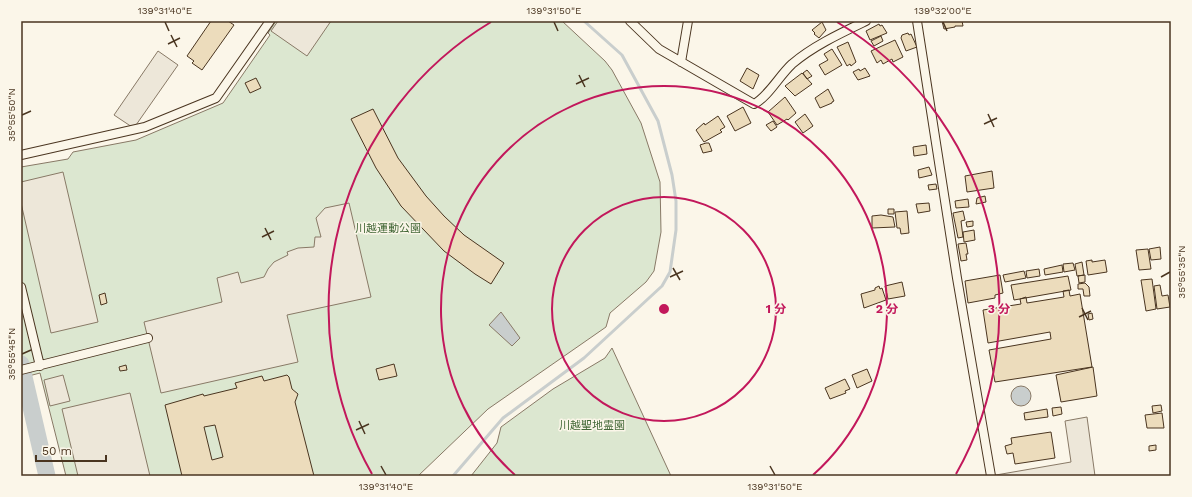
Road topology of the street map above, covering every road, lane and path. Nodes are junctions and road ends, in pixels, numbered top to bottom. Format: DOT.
graph roads {
  1 [pos="270,21"];
  2 [pos="630,21"];
  3 [pos="688,21"];
  4 [pos="866,21"];
  5 [pos="917,21"];
  6 [pos="681,62"];
  7 [pos="21,155"];
  8 [pos="21,287"];
  9 [pos="148,338"];
  10 [pos="36,366"];
  11 [pos="21,370"];
  12 [pos="991,476"];
  1 -- 7 [label="street"];
  2 -- 6 [label="street"];
  3 -- 6 [label="street"];
  4 -- 6 [label="street"];
  5 -- 12 [label="street"];
  8 -- 10 [label="street"];
  9 -- 10 [label="street"];
  10 -- 11 [label="street"];
}
